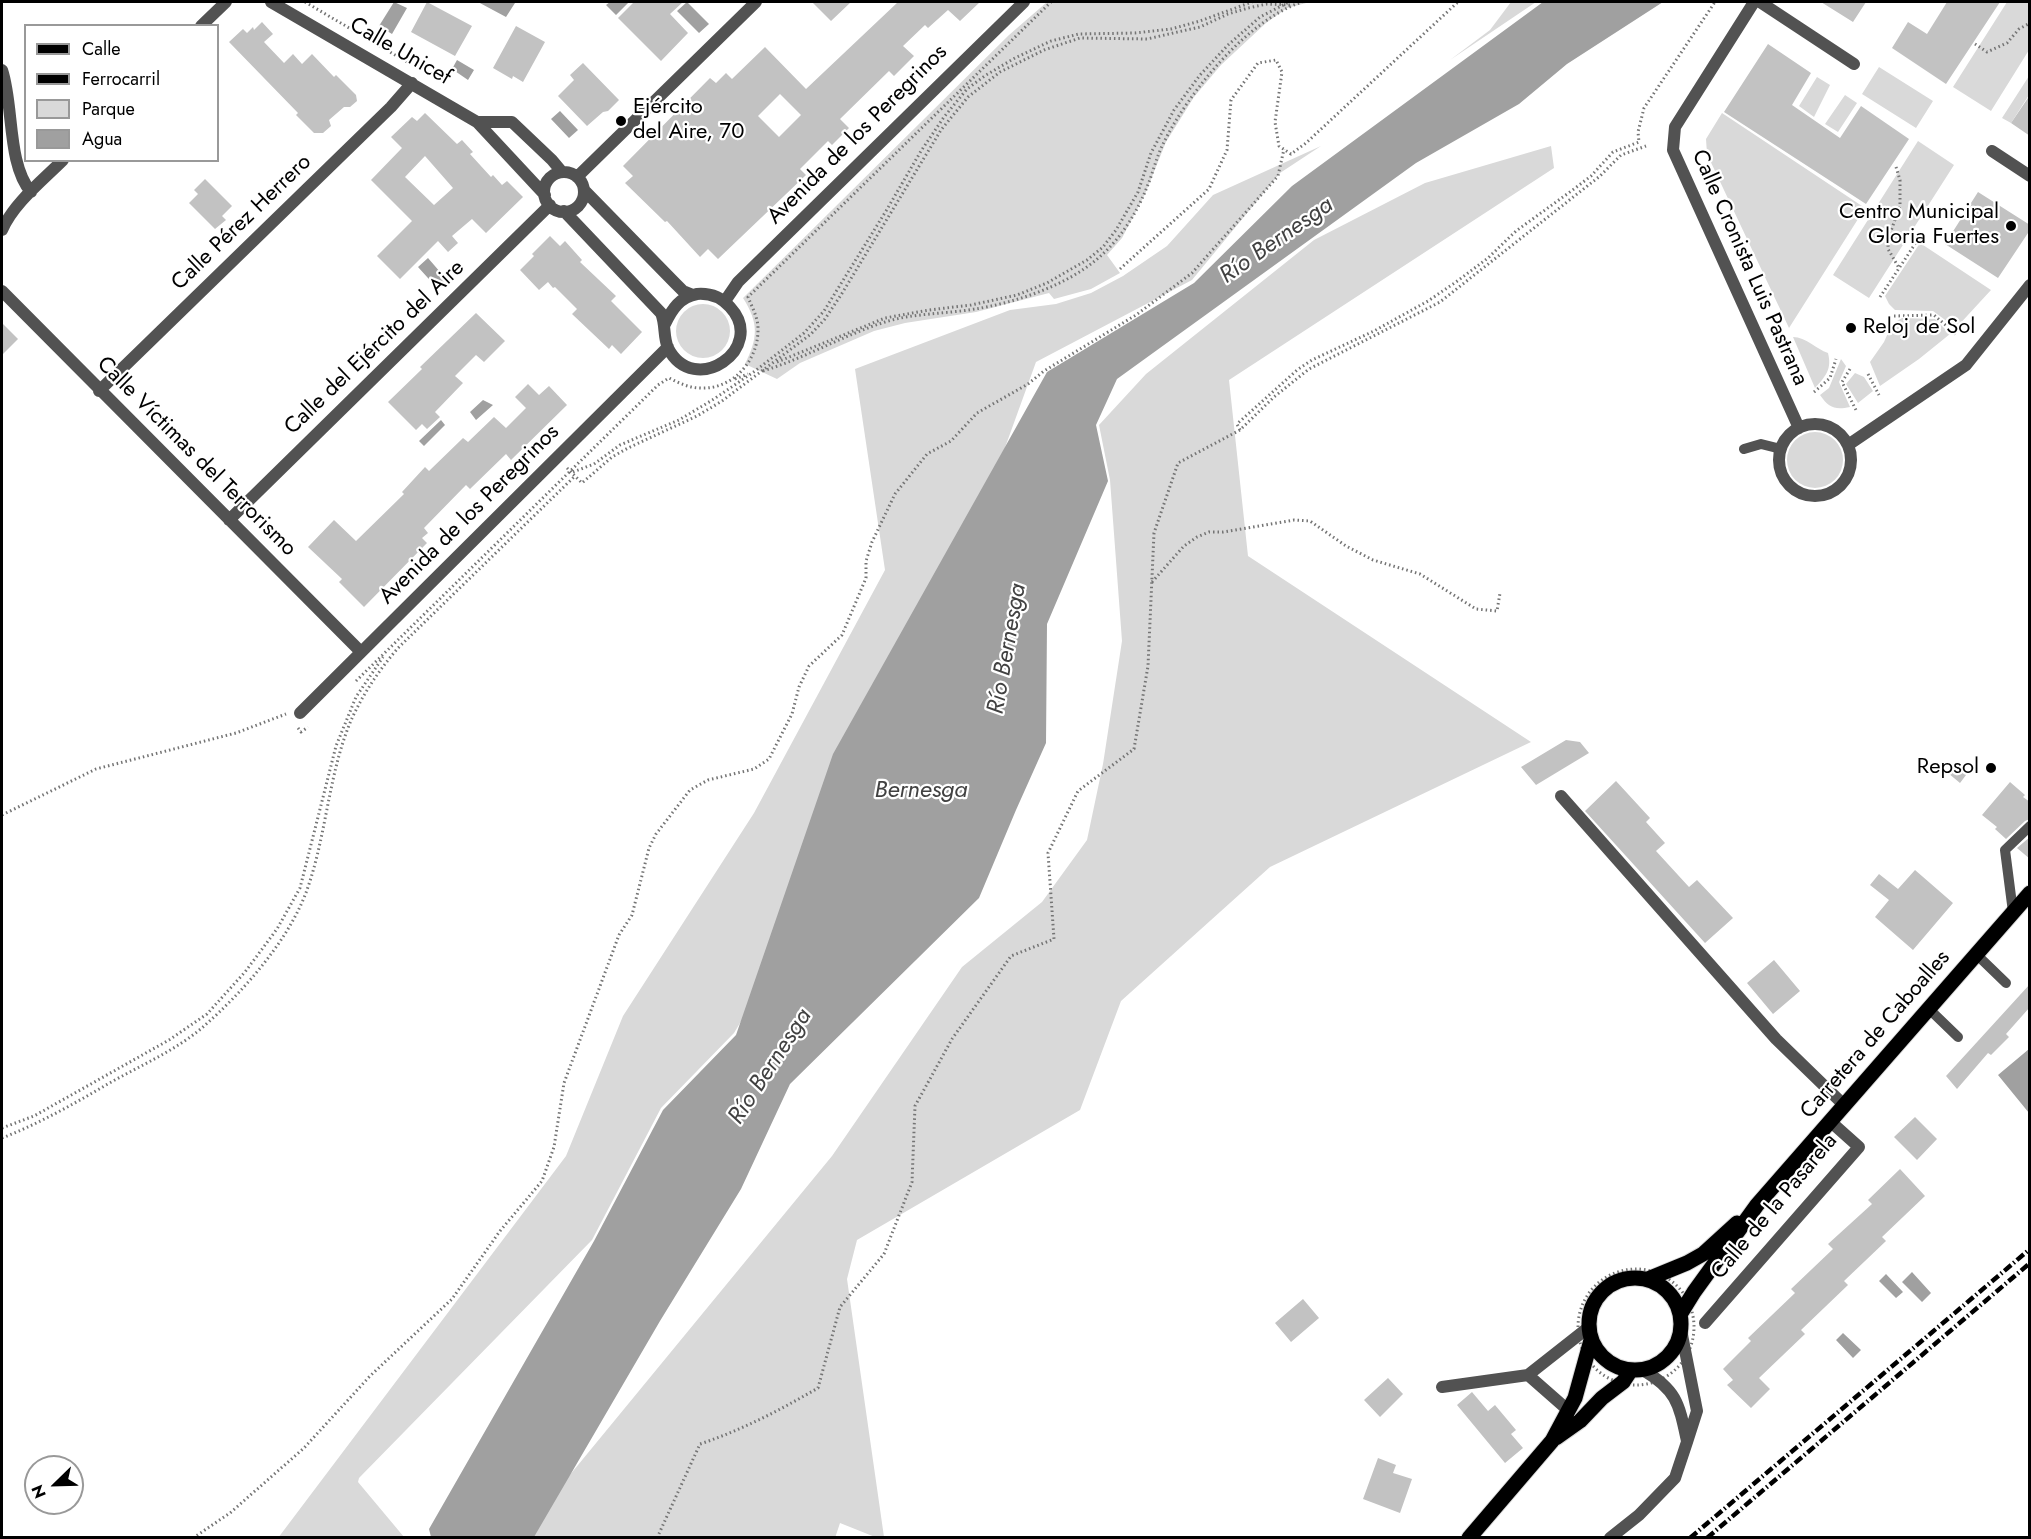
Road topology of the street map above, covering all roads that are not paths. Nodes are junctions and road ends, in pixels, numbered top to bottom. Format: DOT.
graph roads {
  1 [pos="225,2"];
  2 [pos="271,2"];
  3 [pos="756,2"];
  4 [pos="1024,2"];
  5 [pos="1754,2"];
  6 [pos="1760,2"];
  7 [pos="203,24"];
  8 [pos="1854,64"];
  9 [pos="2,70"];
  10 [pos="412,83"];
  11 [pos="477,122"];
  12 [pos="1992,151"];
  13 [pos="61,162"];
  14 [pos="562,172"];
  15 [pos="2030,176"];
  16 [pos="577,177"];
  17 [pos="584,190"];
  18 [pos="31,192"];
  19 [pos="548,200"];
  20 [pos="564,211"];
  21 [pos="2,230"];
  22 [pos="2030,285"];
  23 [pos="2,291"];
  24 [pos="693,295"];
  25 [pos="725,301"];
  26 [pos="665,324"];
  27 [pos="668,347"];
  28 [pos="99,391"];
  29 [pos="1799,428"];
  30 [pos="1848,445"];
  31 [pos="1744,449"];
  32 [pos="1781,449"];
  33 [pos="229,520"];
  34 [pos="361,652"];
  35 [pos="300,713"];
  36 [pos="1561,796"];
  37 [pos="2030,826"];
  38 [pos="2030,893"];
  39 [pos="2013,912"];
  40 [pos="1976,954"];
  41 [pos="2006,983"];
  42 [pos="1929,1008"];
  43 [pos="1958,1037"];
  44 [pos="1845,1106"];
  45 [pos="1831,1122"];
  46 [pos="1757,1205"];
  47 [pos="1654,1277"];
  48 [pos="1684,1308"];
  49 [pos="1705,1323"];
  50 [pos="1681,1330"];
  51 [pos="1586,1334"];
  52 [pos="1528,1376"];
  53 [pos="1645,1376"];
  54 [pos="1442,1387"];
  55 [pos="1569,1411"];
  56 [pos="1551,1442"];
  57 [pos="1687,1442"];
  58 [pos="1469,1538"];
  59 [pos="1610,1538"];
  1 -- 7 [label="street"];
  2 -- 10 [label="street, Calle Unicef"];
  3 -- 16 [label="street"];
  4 -- 25 [label="street, Avenida de los Peregrinos"];
  5 -- 29 [label="street, Calle Cronista Luis Pastrana"];
  6 -- 8 [label="street"];
  9 -- 18 [label="street"];
  10 -- 11 [label="street, Calle Unicef"];
  10 -- 28 [label="street, Calle Pérez Herrero"];
  11 -- 14 [label="street"];
  11 -- 19 [label="street, Calle Unicef"];
  12 -- 15 [label="street"];
  13 -- 18 [label="street"];
  14 -- 16 [label="street"];
  14 -- 19 [label="street"];
  16 -- 17 [label="street"];
  17 -- 20 [label="street"];
  17 -- 24 [label="street"];
  18 -- 21 [label="street"];
  19 -- 20 [label="street"];
  19 -- 33 [label="street, Calle del Ejército del Aire"];
  20 -- 26 [label="street"];
  22 -- 30 [label="street"];
  23 -- 28 [label="street, Calle Víctimas del Terrorismo"];
  24 -- 25 [label="street"];
  24 -- 26 [label="street"];
  25 -- 27 [label="street"];
  26 -- 27 [label="street"];
  27 -- 34 [label="street, Avenida de los Peregrinos"];
  28 -- 33 [label="street, Calle Víctimas del Terrorismo"];
  29 -- 30 [label="street"];
  29 -- 32 [label="street"];
  30 -- 32 [label="street"];
  31 -- 32 [label="lane"];
  33 -- 34 [label="street, Calle Víctimas del Terrorismo"];
  34 -- 35 [label="street, Avenida de los Peregrinos"];
  36 -- 44 [label="street"];
  37 -- 39 [label="lane"];
  38 -- 39 [label="main road, Carretera de Caboalles"];
  39 -- 40 [label="main road, Carretera de Caboalles"];
  40 -- 41 [label="lane"];
  40 -- 42 [label="main road, Carretera de Caboalles"];
  42 -- 43 [label="lane"];
  42 -- 44 [label="main road, Carretera de Caboalles"];
  44 -- 45 [label="main road, Carretera de Caboalles"];
  45 -- 46 [label="main road, Carretera de Caboalles"];
  45 -- 49 [label="street, Calle de la Pasarela"];
  46 -- 47 [label="main road, Carretera de Caboalles"];
  46 -- 48 [label="main road, Carretera de Caboalles"];
  47 -- 48 [label="main road"];
  47 -- 51 [label="main road"];
  48 -- 50 [label="main road"];
  50 -- 53 [label="main road"];
  50 -- 57 [label="street"];
  51 -- 52 [label="street"];
  51 -- 53 [label="main road"];
  51 -- 55 [label="main road"];
  52 -- 54 [label="street"];
  52 -- 55 [label="street"];
  53 -- 56 [label="main road"];
  53 -- 57 [label="street"];
  55 -- 56 [label="main road"];
  56 -- 58 [label="main road"];
  57 -- 59 [label="street"];
}
